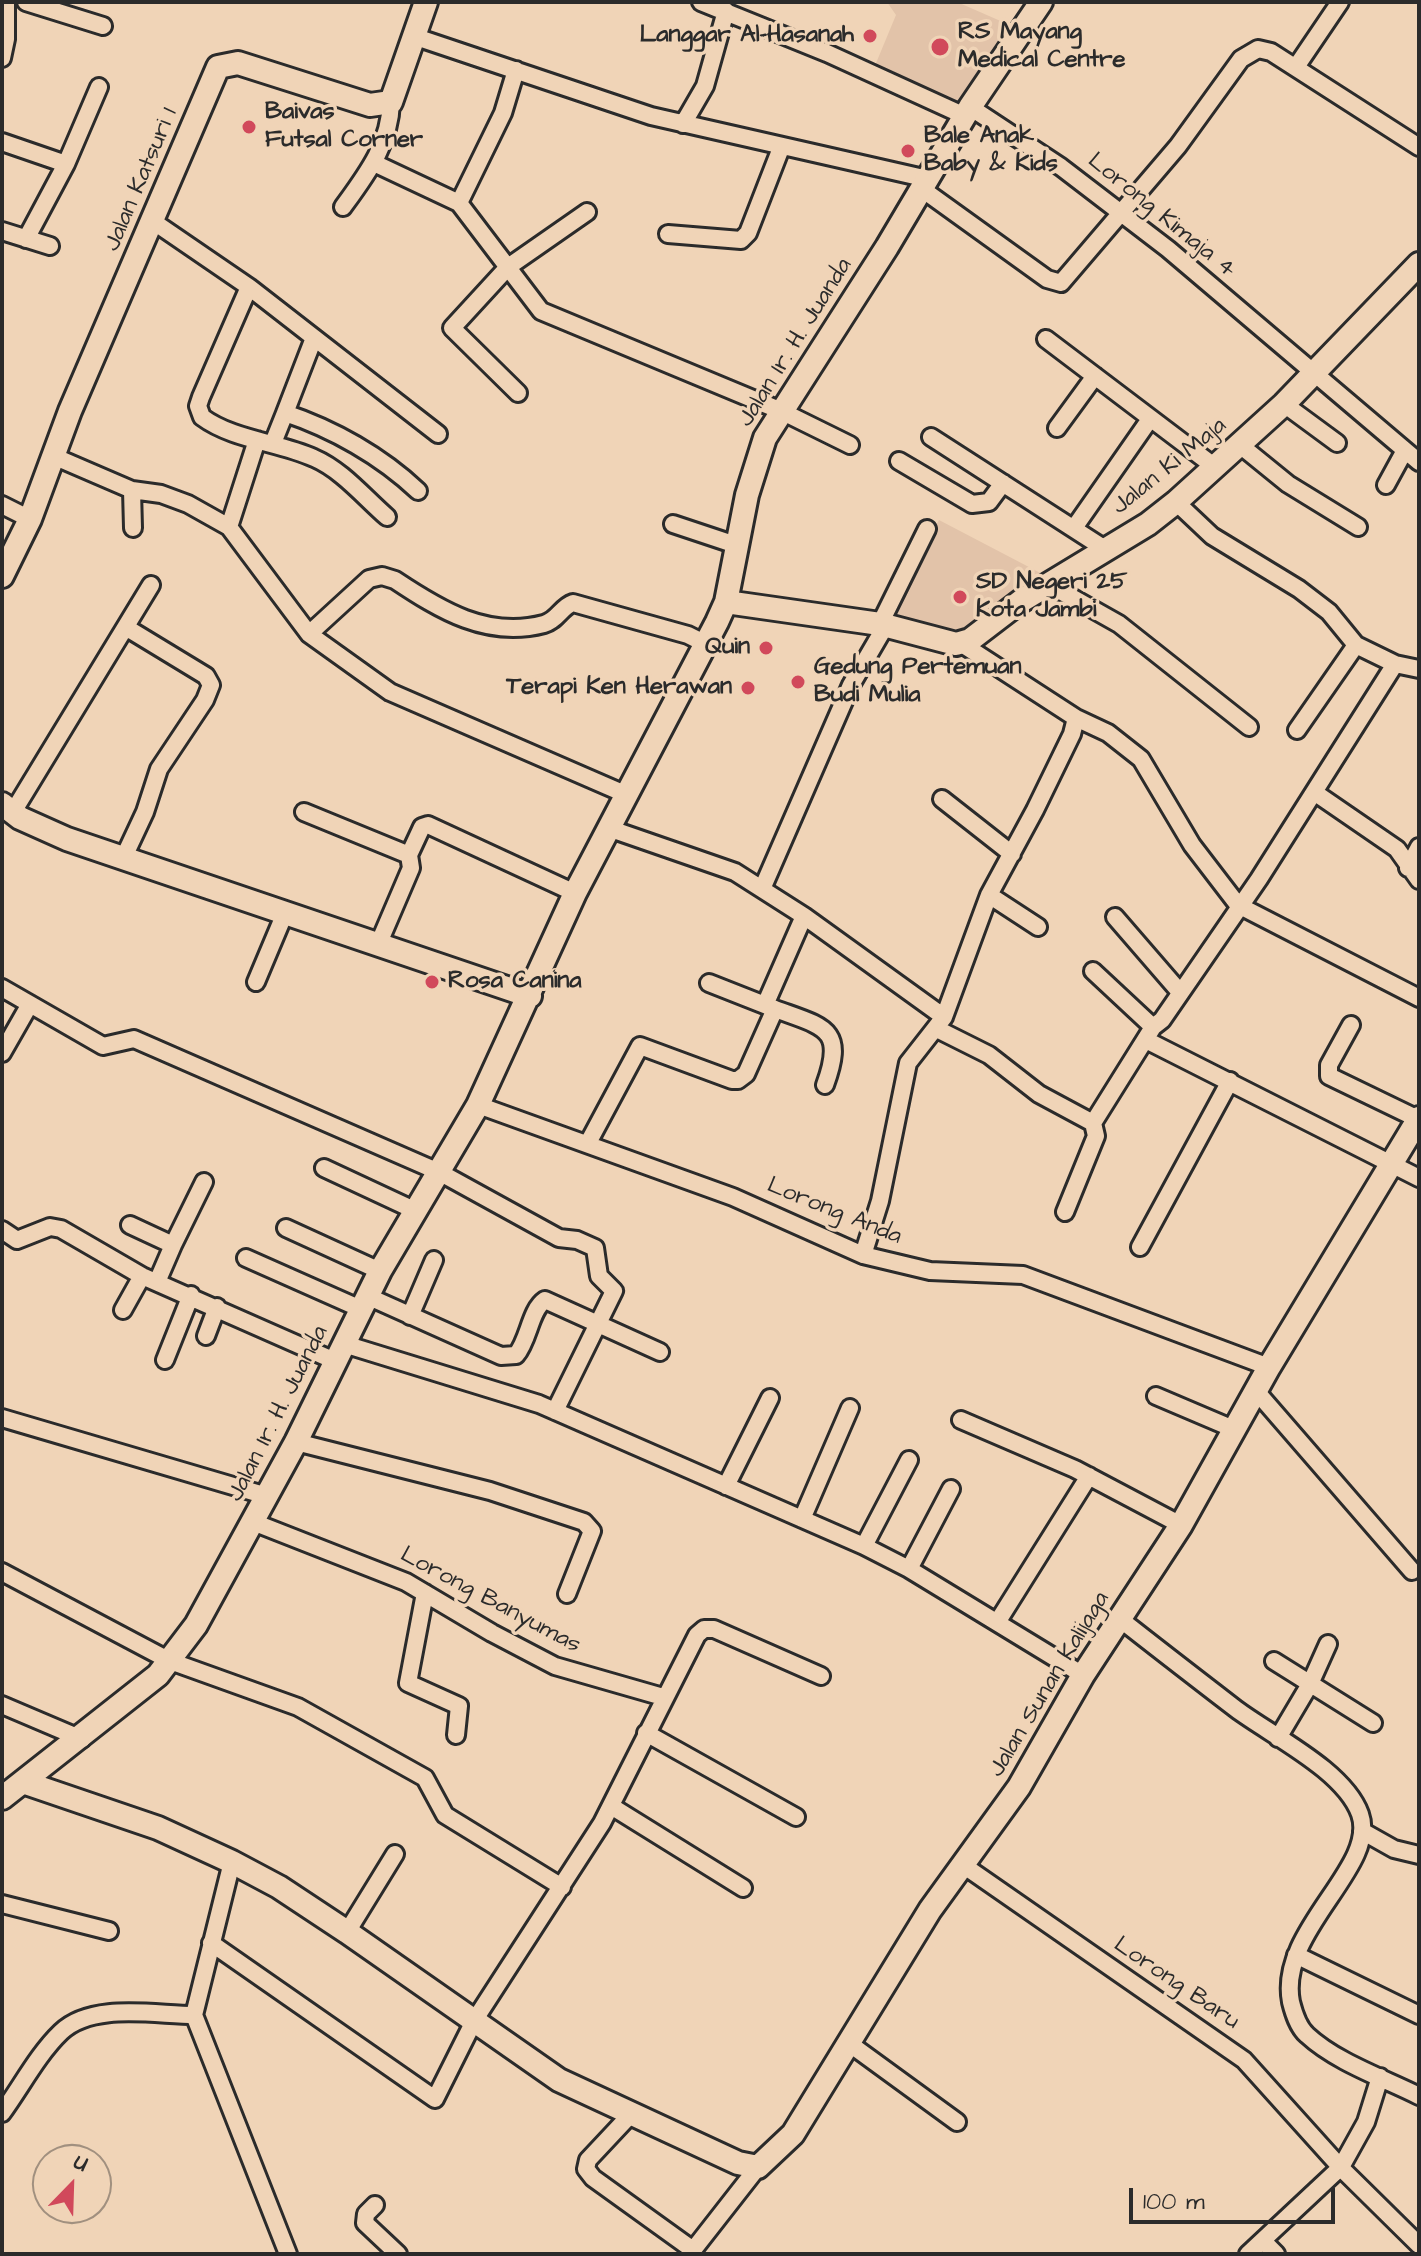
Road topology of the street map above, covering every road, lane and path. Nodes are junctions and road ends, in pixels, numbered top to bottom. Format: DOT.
graph roads {
  1 [pos="6,2"];
  2 [pos="26,2"];
  3 [pos="426,2"];
  4 [pos="701,2"];
  5 [pos="1041,2"];
  6 [pos="1340,2"];
  7 [pos="726,11"];
  8 [pos="103,26"];
  9 [pos="416,37"];
  10 [pos="2,58"];
  11 [pos="1296,67"];
  12 [pos="516,70"];
  13 [pos="99,87"];
  14 [pos="391,102"];
  15 [pos="968,111"];
  16 [pos="683,124"];
  17 [pos="2,142"];
  18 [pos="1419,147"];
  19 [pos="781,148"];
  20 [pos="374,163"];
  21 [pos="66,164"];
  22 [pos="925,184"];
  23 [pos="459,203"];
  24 [pos="343,207"];
  25 [pos="587,212"];
  26 [pos="1121,214"];
  27 [pos="154,222"];
  28 [pos="2,231"];
  29 [pos="668,234"];
  30 [pos="26,239"];
  31 [pos="50,246"];
  32 [pos="1419,264"];
  33 [pos="508,267"];
  34 [pos="249,287"];
  35 [pos="314,338"];
  36 [pos="1046,339"];
  37 [pos="1314,374"];
  38 [pos="1095,376"];
  39 [pos="518,393"];
  40 [pos="1284,404"];
  41 [pos="779,410"];
  42 [pos="285,413"];
  43 [pos="1150,419"];
  44 [pos="1057,428"];
  45 [pos="438,434"];
  46 [pos="931,437"];
  47 [pos="265,442"];
  48 [pos="1337,443"];
  49 [pos="850,445"];
  50 [pos="1240,445"];
  51 [pos="1404,452"];
  52 [pos="53,456"];
  53 [pos="899,461"];
  54 [pos="1419,462"];
  55 [pos="1215,467"];
  56 [pos="1003,483"];
  57 [pos="1386,485"];
  58 [pos="132,490"];
  59 [pos="418,491"];
  60 [pos="1176,502"];
  61 [pos="2,505"];
  62 [pos="387,517"];
  63 [pos="30,519"];
  64 [pos="673,524"];
  65 [pos="229,527"];
  66 [pos="1358,527"];
  67 [pos="133,528"];
  68 [pos="1074,528"];
  69 [pos="927,529"];
  70 [pos="739,546"];
  71 [pos="1105,549"];
  72 [pos="2,576"];
  73 [pos="1048,584"];
  74 [pos="151,585"];
  75 [pos="726,602"];
  76 [pos="883,625"];
  77 [pos="127,628"];
  78 [pos="309,634"];
  79 [pos="706,644"];
  80 [pos="962,644"];
  81 [pos="1356,645"];
  82 [pos="1395,664"];
  83 [pos="1419,669"];
  84 [pos="1076,718"];
  85 [pos="1249,727"];
  86 [pos="1297,730"];
  87 [pos="1314,792"];
  88 [pos="625,794"];
  89 [pos="942,799"];
  90 [pos="8,808"];
  91 [pos="304,812"];
  92 [pos="608,828"];
  93 [pos="1419,847"];
  94 [pos="1012,854"];
  95 [pos="409,855"];
  96 [pos="123,859"];
  97 [pos="1413,874"];
  98 [pos="762,889"];
  99 [pos="575,893"];
  100 [pos="989,895"];
  101 [pos="1238,905"];
  102 [pos="285,913"];
  103 [pos="804,916"];
  104 [pos="1115,917"];
  105 [pos="1038,927"];
  106 [pos="378,945"];
  107 [pos="1093,971"];
  108 [pos="256,982"];
  109 [pos="709,983"];
  110 [pos="2,988"];
  111 [pos="1179,991"];
  112 [pos="530,996"];
  113 [pos="1419,998"];
  114 [pos="30,1004"];
  115 [pos="770,1007"];
  116 [pos="940,1023"];
  117 [pos="1351,1025"];
  118 [pos="1150,1033"];
  119 [pos="2,1053"];
  120 [pos="1230,1081"];
  121 [pos="825,1085"];
  122 [pos="478,1105"];
  123 [pos="1419,1119"];
  124 [pos="1093,1123"];
  125 [pos="588,1143"];
  126 [pos="1393,1164"];
  127 [pos="324,1168"];
  128 [pos="439,1172"];
  129 [pos="1419,1178"];
  130 [pos="204,1182"];
  131 [pos="414,1210"];
  132 [pos="1065,1212"];
  133 [pos="130,1225"];
  134 [pos="286,1228"];
  135 [pos="2,1230"];
  136 [pos="173,1245"];
  137 [pos="1140,1247"];
  138 [pos="863,1255"];
  139 [pos="246,1258"];
  140 [pos="434,1260"];
  141 [pos="380,1271"];
  142 [pos="149,1279"];
  143 [pos="191,1295"];
  144 [pos="364,1302"];
  145 [pos="217,1307"];
  146 [pos="123,1310"];
  147 [pos="410,1316"];
  148 [pos="596,1322"];
  149 [pos="206,1336"];
  150 [pos="660,1352"];
  151 [pos="340,1353"];
  152 [pos="165,1360"];
  153 [pos="1269,1367"];
  154 [pos="1256,1391"];
  155 [pos="1156,1396"];
  156 [pos="770,1398"];
  157 [pos="850,1408"];
  158 [pos="555,1411"];
  159 [pos="2,1418"];
  160 [pos="961,1420"];
  161 [pos="1236,1430"];
  162 [pos="296,1442"];
  163 [pos="909,1460"];
  164 [pos="1089,1476"];
  165 [pos="726,1486"];
  166 [pos="951,1489"];
  167 [pos="267,1496"];
  168 [pos="802,1519"];
  169 [pos="253,1522"];
  170 [pos="1181,1525"];
  171 [pos="864,1546"];
  172 [pos="909,1569"];
  173 [pos="1412,1571"];
  174 [pos="2,1572"];
  175 [pos="425,1593"];
  176 [pos="567,1594"];
  177 [pos="1120,1619"];
  178 [pos="998,1621"];
  179 [pos="1328,1644"];
  180 [pos="170,1661"];
  181 [pos="1274,1661"];
  182 [pos="1083,1675"];
  183 [pos="821,1676"];
  184 [pos="1310,1684"];
  185 [pos="663,1697"];
  186 [pos="2,1705"];
  187 [pos="1373,1723"];
  188 [pos="646,1733"];
  189 [pos="456,1735"];
  190 [pos="1278,1738"];
  191 [pos="82,1739"];
  192 [pos="23,1782"];
  193 [pos="2,1798"];
  194 [pos="611,1806"];
  195 [pos="796,1817"];
  196 [pos="1362,1831"];
  197 [pos="395,1854"];
  198 [pos="1419,1855"];
  199 [pos="232,1862"];
  200 [pos="963,1865"];
  201 [pos="562,1887"];
  202 [pos="743,1888"];
  203 [pos="2,1904"];
  204 [pos="109,1931"];
  205 [pos="347,1932"];
  206 [pos="211,1943"];
  207 [pos="1296,1955"];
  208 [pos="194,2015"];
  209 [pos="1419,2015"];
  210 [pos="474,2021"];
  211 [pos="850,2044"];
  212 [pos="1380,2077"];
  213 [pos="1419,2096"];
  214 [pos="633,2112"];
  215 [pos="2,2113"];
  216 [pos="957,2122"];
  217 [pos="758,2167"];
  218 [pos="1341,2167"];
  219 [pos="375,2205"];
  220 [pos="1263,2241"];
  221 [pos="1419,2245"];
  222 [pos="698,2250"];
  223 [pos="288,2254"];
  224 [pos="398,2254"];
  225 [pos="1248,2254"];
  226 [pos="1276,2254"];
  1 -- 10 [label="street"];
  2 -- 8 [label="street"];
  3 -- 9 [label="street"];
  4 -- 7 [label="street, Lorong Kimaja 4"];
  5 -- 15 [label="street, Jalan Ir. H. Juanda"];
  6 -- 11 [label="street"];
  7 -- 15 [label="street, Lorong Kimaja 4"];
  7 -- 16 [label="street"];
  9 -- 12 [label="street"];
  9 -- 14 [label="street"];
  11 -- 18 [label="street"];
  11 -- 26 [label="street"];
  12 -- 16 [label="street"];
  12 -- 23 [label="street"];
  13 -- 21 [label="street"];
  14 -- 20 [label="street"];
  14 -- 27 [label="street, Jalan Katsuri 1"];
  15 -- 22 [label="street, Jalan Ir. H. Juanda"];
  15 -- 26 [label="street, Lorong Kimaja 4"];
  16 -- 19 [label="street"];
  17 -- 21 [label="street"];
  19 -- 22 [label="street"];
  19 -- 29 [label="street"];
  20 -- 23 [label="street"];
  20 -- 24 [label="street"];
  21 -- 30 [label="street"];
  22 -- 26 [label="street"];
  22 -- 41 [label="street, Jalan Ir. H. Juanda"];
  23 -- 33 [label="street"];
  25 -- 33 [label="street"];
  26 -- 37 [label="street, Lorong Kimaja 4"];
  27 -- 34 [label="street"];
  27 -- 52 [label="street, Jalan Katsuri 1"];
  28 -- 30 [label="street"];
  30 -- 31 [label="street"];
  32 -- 37 [label="street, Jalan Ki Maja"];
  33 -- 39 [label="street"];
  33 -- 41 [label="street"];
  34 -- 35 [label="street"];
  34 -- 47 [label="street"];
  35 -- 42 [label="street"];
  35 -- 45 [label="street"];
  36 -- 38 [label="street"];
  37 -- 40 [label="street, Jalan Ki Maja"];
  37 -- 51 [label="street, Lorong Kimaja 4"];
  38 -- 43 [label="street"];
  38 -- 44 [label="street"];
  40 -- 48 [label="street"];
  40 -- 50 [label="street, Jalan Ki Maja"];
  41 -- 49 [label="street"];
  41 -- 70 [label="street, Jalan Ir. H. Juanda"];
  42 -- 47 [label="street"];
  42 -- 59 [label="street"];
  43 -- 55 [label="street"];
  43 -- 68 [label="street"];
  46 -- 56 [label="street"];
  47 -- 62 [label="street"];
  47 -- 65 [label="street"];
  50 -- 55 [label="street, Jalan Ki Maja"];
  50 -- 66 [label="street"];
  51 -- 54 [label="street, Lorong Kimaja 4"];
  51 -- 57 [label="street"];
  52 -- 58 [label="street"];
  52 -- 63 [label="street, Jalan Katsuri 1"];
  53 -- 56 [label="street"];
  55 -- 60 [label="street, Jalan Ki Maja"];
  56 -- 68 [label="street"];
  58 -- 65 [label="street"];
  58 -- 67 [label="street"];
  60 -- 71 [label="street, Jalan Ki Maja"];
  60 -- 81 [label="street"];
  61 -- 63 [label="street"];
  63 -- 72 [label="street, Jalan Katsuri 1"];
  64 -- 70 [label="street"];
  65 -- 78 [label="street"];
  68 -- 71 [label="street"];
  69 -- 76 [label="street"];
  70 -- 75 [label="street, Jalan Ir. H. Juanda"];
  71 -- 73 [label="street, Jalan Ki Maja"];
  73 -- 80 [label="street, Jalan Ki Maja"];
  73 -- 85 [label="street"];
  74 -- 77 [label="street"];
  75 -- 76 [label="street"];
  75 -- 79 [label="street, Jalan Ir. H. Juanda"];
  76 -- 80 [label="street"];
  76 -- 98 [label="street"];
  77 -- 90 [label="street"];
  77 -- 96 [label="street"];
  78 -- 79 [label="street"];
  78 -- 88 [label="street"];
  79 -- 88 [label="street, Jalan Ir. H. Juanda"];
  80 -- 84 [label="street"];
  81 -- 82 [label="street"];
  81 -- 86 [label="street"];
  82 -- 83 [label="street"];
  82 -- 87 [label="street"];
  84 -- 94 [label="street"];
  84 -- 101 [label="street"];
  87 -- 97 [label="street"];
  87 -- 101 [label="street"];
  88 -- 92 [label="street, Jalan Ir. H. Juanda"];
  89 -- 94 [label="street"];
  90 -- 96 [label="street"];
  91 -- 95 [label="street"];
  92 -- 98 [label="street"];
  92 -- 99 [label="street, Jalan Ir. H. Juanda"];
  93 -- 97 [label="street"];
  94 -- 100 [label="street"];
  95 -- 99 [label="street"];
  95 -- 106 [label="street"];
  96 -- 102 [label="street"];
  98 -- 103 [label="street"];
  99 -- 112 [label="street, Jalan Ir. H. Juanda"];
  100 -- 105 [label="street"];
  100 -- 116 [label="street"];
  101 -- 111 [label="street"];
  101 -- 113 [label="street"];
  102 -- 106 [label="street"];
  102 -- 108 [label="street"];
  103 -- 115 [label="street"];
  103 -- 116 [label="street"];
  104 -- 111 [label="street"];
  106 -- 112 [label="street"];
  107 -- 118 [label="street"];
  109 -- 115 [label="street"];
  110 -- 114 [label="street"];
  111 -- 118 [label="street"];
  112 -- 122 [label="street, Jalan Ir. H. Juanda"];
  114 -- 119 [label="street"];
  114 -- 128 [label="street"];
  115 -- 121 [label="street"];
  115 -- 125 [label="street"];
  116 -- 124 [label="street"];
  116 -- 138 [label="street"];
  117 -- 123 [label="street"];
  118 -- 120 [label="street"];
  118 -- 124 [label="street"];
  120 -- 126 [label="street"];
  120 -- 137 [label="street"];
  122 -- 125 [label="street, Lorong Anda"];
  122 -- 128 [label="street, Jalan Ir. H. Juanda"];
  123 -- 126 [label="street, Jalan Sunan Kalijaga"];
  124 -- 132 [label="street"];
  125 -- 138 [label="street, Lorong Anda"];
  126 -- 129 [label="street"];
  126 -- 153 [label="street, Jalan Sunan Kalijaga"];
  127 -- 131 [label="street"];
  128 -- 131 [label="street, Jalan Ir. H. Juanda"];
  128 -- 148 [label="street"];
  130 -- 136 [label="street"];
  131 -- 141 [label="street, Jalan Ir. H. Juanda"];
  133 -- 136 [label="street"];
  134 -- 141 [label="street"];
  135 -- 142 [label="street"];
  136 -- 142 [label="street"];
  138 -- 153 [label="street, Lorong Anda"];
  139 -- 144 [label="street"];
  140 -- 147 [label="street"];
  141 -- 144 [label="street, Jalan Ir. H. Juanda"];
  142 -- 143 [label="street"];
  142 -- 146 [label="street"];
  143 -- 145 [label="street"];
  143 -- 152 [label="street"];
  144 -- 147 [label="street"];
  144 -- 151 [label="street, Jalan Ir. H. Juanda"];
  145 -- 149 [label="street"];
  145 -- 151 [label="street"];
  147 -- 148 [label="street"];
  148 -- 150 [label="street"];
  148 -- 158 [label="street"];
  151 -- 158 [label="street"];
  151 -- 162 [label="street, Jalan Ir. H. Juanda"];
  153 -- 154 [label="street, Jalan Sunan Kalijaga"];
  154 -- 161 [label="street, Jalan Sunan Kalijaga"];
  154 -- 173 [label="street"];
  155 -- 161 [label="street"];
  156 -- 165 [label="street"];
  157 -- 168 [label="street"];
  158 -- 165 [label="street"];
  159 -- 167 [label="street"];
  160 -- 164 [label="street"];
  161 -- 170 [label="street, Jalan Sunan Kalijaga"];
  162 -- 167 [label="street, Jalan Ir. H. Juanda"];
  162 -- 176 [label="street"];
  163 -- 171 [label="street"];
  164 -- 170 [label="street"];
  164 -- 178 [label="street"];
  165 -- 168 [label="street"];
  166 -- 172 [label="street"];
  167 -- 169 [label="street, Jalan Ir. H. Juanda"];
  168 -- 171 [label="street"];
  169 -- 175 [label="street, Lorong Banyumas"];
  169 -- 180 [label="street, Jalan Ir. H. Juanda"];
  170 -- 177 [label="street, Jalan Sunan Kalijaga"];
  171 -- 172 [label="street"];
  172 -- 178 [label="street"];
  174 -- 180 [label="street"];
  175 -- 185 [label="street, Lorong Banyumas"];
  175 -- 189 [label="street"];
  177 -- 182 [label="street, Jalan Sunan Kalijaga"];
  177 -- 190 [label="street"];
  178 -- 182 [label="street"];
  179 -- 184 [label="street"];
  180 -- 191 [label="street, Jalan Ir. H. Juanda"];
  180 -- 201 [label="street"];
  181 -- 184 [label="street"];
  182 -- 200 [label="street, Jalan Sunan Kalijaga"];
  183 -- 185 [label="street"];
  184 -- 187 [label="street"];
  184 -- 190 [label="street"];
  185 -- 188 [label="street"];
  186 -- 191 [label="street"];
  188 -- 194 [label="street"];
  188 -- 195 [label="street"];
  190 -- 196 [label="street"];
  191 -- 192 [label="street, Jalan Ir. H. Juanda"];
  192 -- 193 [label="street, Jalan Ir. H. Juanda"];
  192 -- 199 [label="street"];
  194 -- 201 [label="street"];
  194 -- 202 [label="street"];
  196 -- 198 [label="street"];
  196 -- 207 [label="street"];
  197 -- 205 [label="street"];
  199 -- 205 [label="street"];
  199 -- 206 [label="street"];
  200 -- 211 [label="street, Jalan Sunan Kalijaga"];
  200 -- 218 [label="street, Lorong Baru"];
  201 -- 210 [label="street"];
  203 -- 204 [label="street"];
  205 -- 210 [label="street"];
  206 -- 208 [label="street"];
  206 -- 210 [label="street"];
  207 -- 209 [label="street"];
  207 -- 212 [label="street"];
  208 -- 215 [label="street"];
  208 -- 223 [label="street"];
  210 -- 214 [label="street"];
  211 -- 216 [label="street"];
  211 -- 217 [label="street, Jalan Sunan Kalijaga"];
  212 -- 213 [label="street"];
  212 -- 218 [label="street"];
  214 -- 217 [label="street"];
  214 -- 222 [label="street"];
  217 -- 222 [label="street, Jalan Sunan Kalijaga"];
  218 -- 220 [label="street"];
  218 -- 221 [label="street, Lorong Baru"];
  219 -- 224 [label="street"];
  220 -- 225 [label="street"];
  220 -- 226 [label="street"];
}
